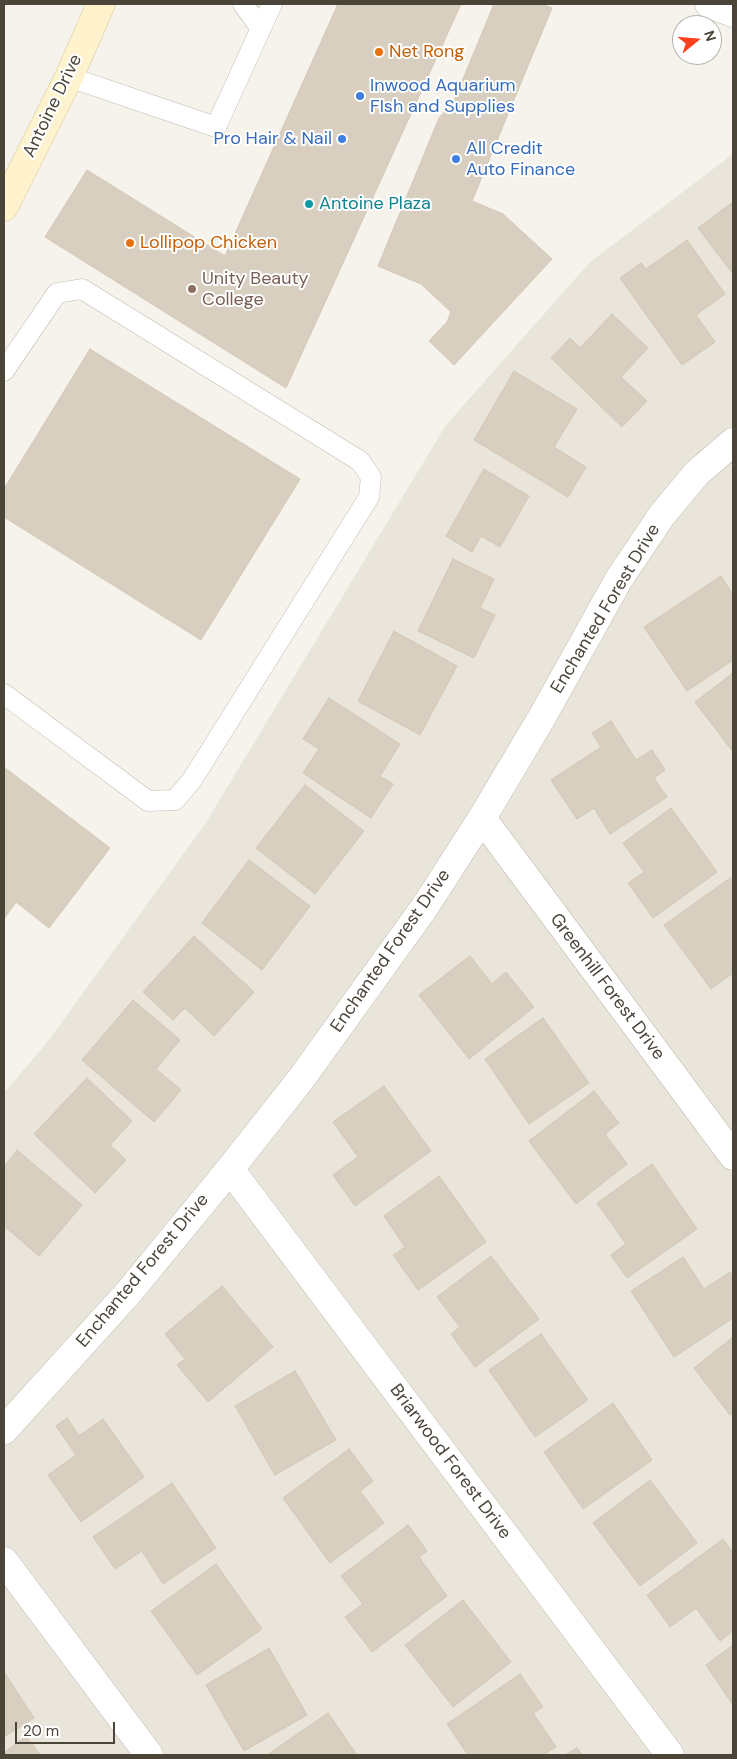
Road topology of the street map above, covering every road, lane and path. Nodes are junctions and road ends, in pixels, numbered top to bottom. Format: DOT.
graph roads {
  1 [pos="101,4"];
  2 [pos="243,4"];
  3 [pos="272,4"];
  4 [pos="709,4"];
  5 [pos="733,13"];
  6 [pos="261,29"];
  7 [pos="69,76"];
  8 [pos="4,207"];
  9 [pos="4,371"];
  10 [pos="730,453"];
  11 [pos="4,694"];
  12 [pos="482,818"];
  13 [pos="733,1156"];
  14 [pos="230,1169"];
  15 [pos="4,1430"];
  16 [pos="4,1561"];
  17 [pos="149,1755"];
  18 [pos="670,1755"];
  1 -- 7 [label="main road, Antoine Drive"];
  2 -- 6 [label="lane"];
  3 -- 6 [label="lane"];
  4 -- 5 [label="street"];
  6 -- 7 [label="lane"];
  7 -- 8 [label="main road, Antoine Drive"];
  9 -- 11 [label="lane"];
  10 -- 12 [label="street, Enchanted Forest Drive"];
  12 -- 13 [label="street, Greenhill Forest Drive"];
  12 -- 14 [label="street, Enchanted Forest Drive"];
  14 -- 15 [label="street, Enchanted Forest Drive"];
  14 -- 18 [label="street, Briarwood Forest Drive"];
  16 -- 17 [label="street"];
}
